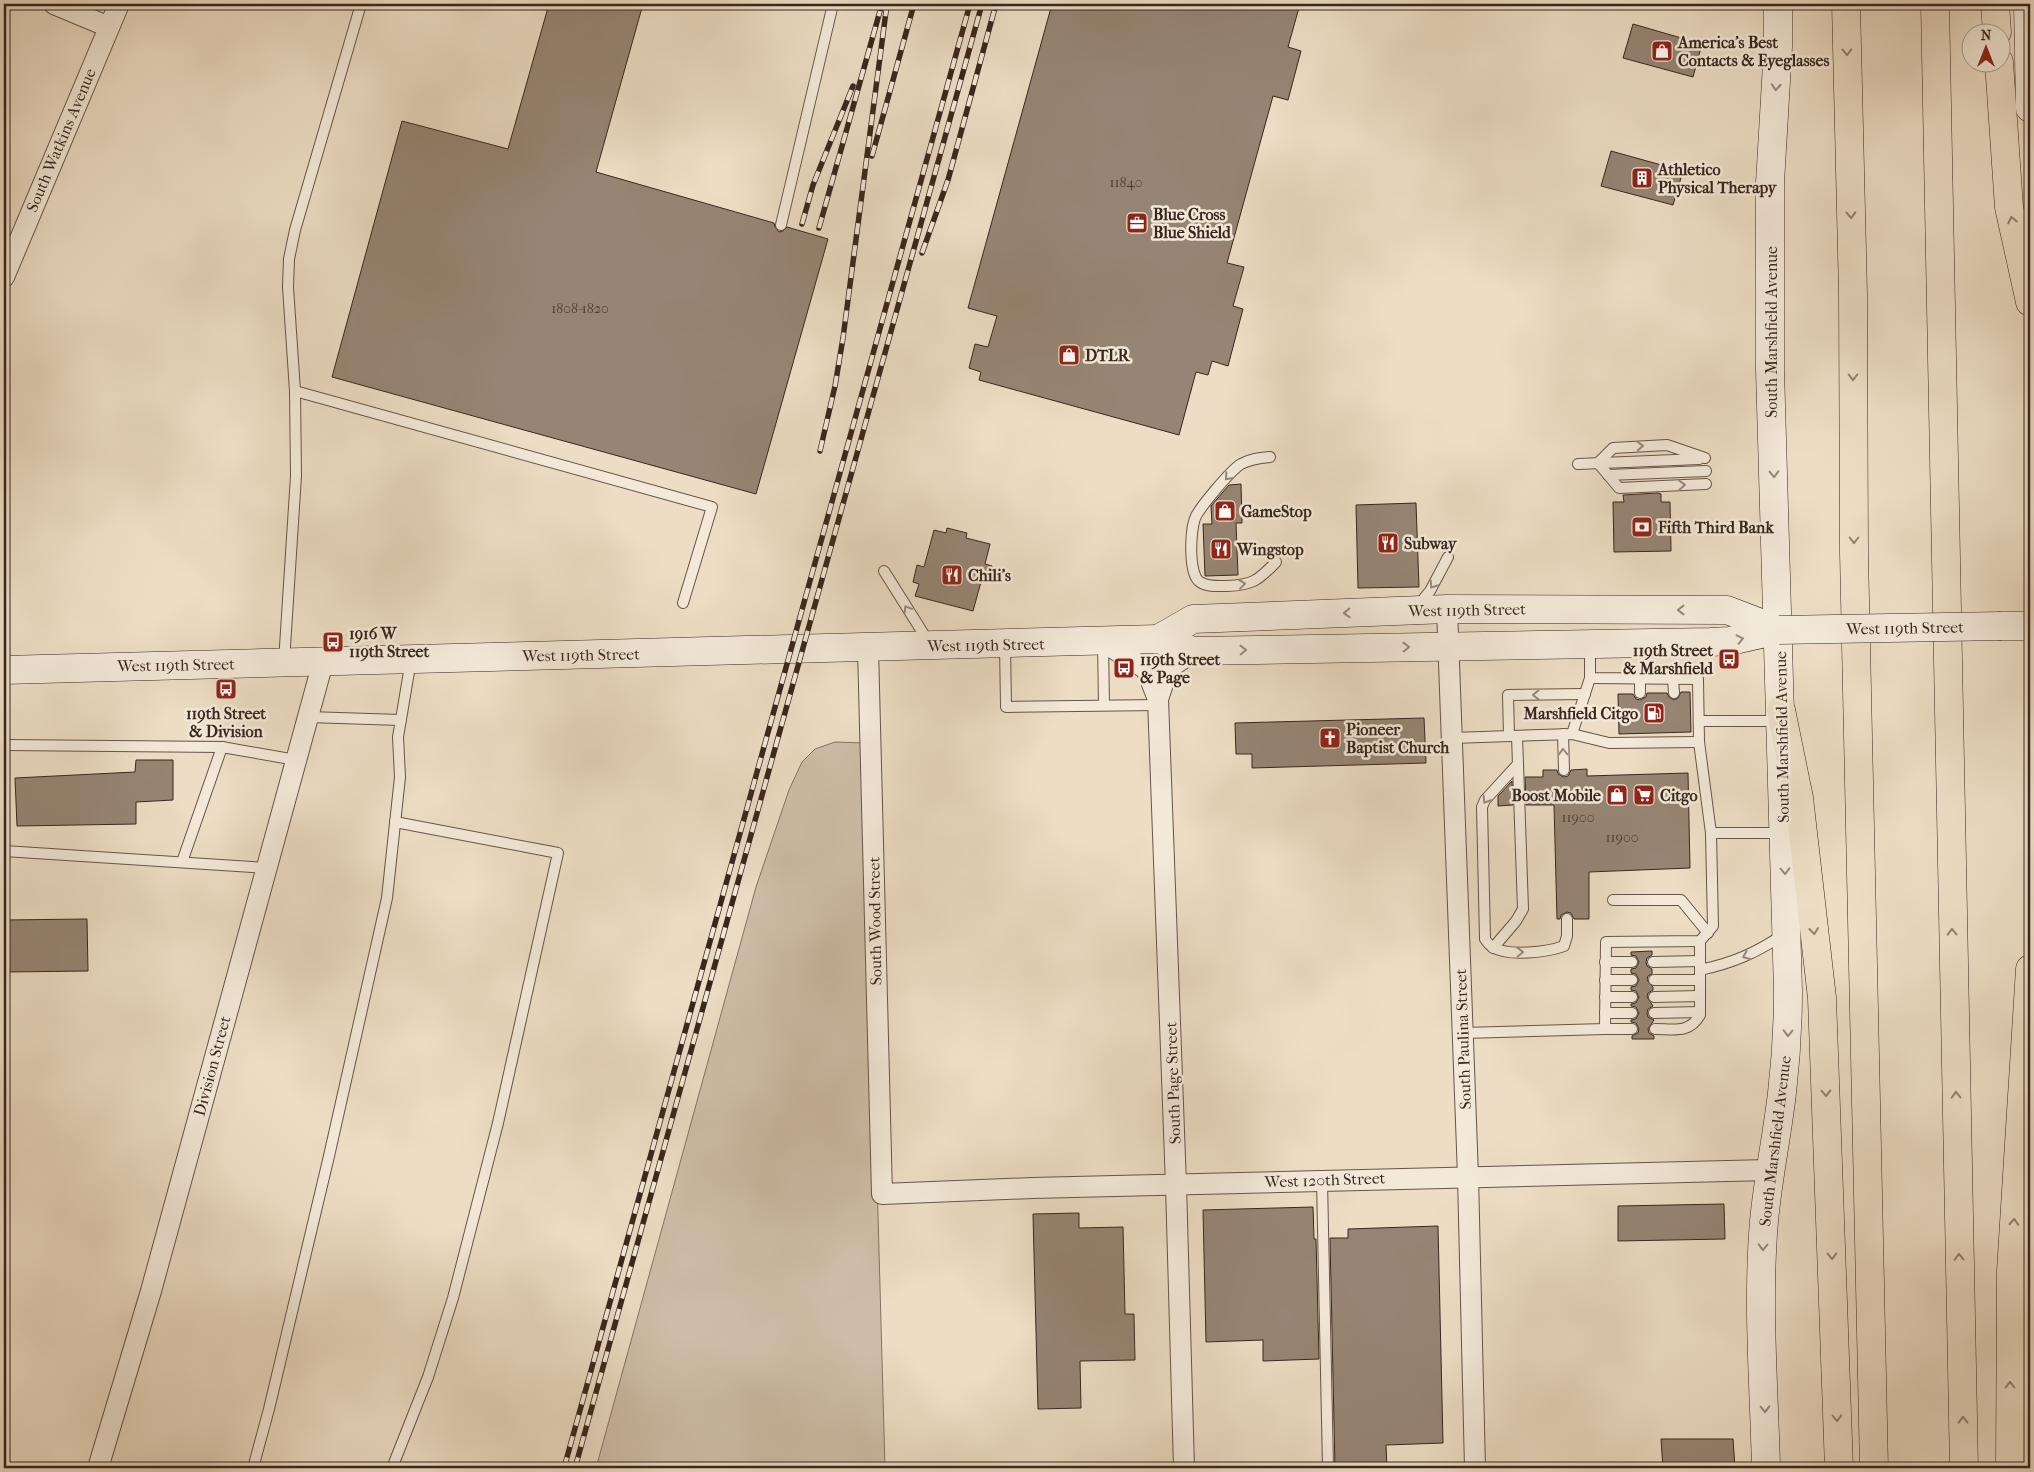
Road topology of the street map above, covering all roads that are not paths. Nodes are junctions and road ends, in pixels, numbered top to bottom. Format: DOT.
graph roads {
  1 [pos="54,4"];
  2 [pos="119,4"];
  3 [pos="360,4"];
  4 [pos="834,4"];
  5 [pos="1778,4"];
  6 [pos="1846,4"];
  7 [pos="1935,4"];
  8 [pos="1995,4"];
  9 [pos="2028,4"];
  10 [pos="1996,22"];
  11 [pos="109,27"];
  12 [pos="2030,37"];
  13 [pos="2000,72"];
  14 [pos="2030,108"];
  15 [pos="781,225"];
  16 [pos="4,277"];
  17 [pos="2030,302"];
  18 [pos="295,391"];
  19 [pos="1270,456"];
  20 [pos="1598,463"];
  21 [pos="1578,464"];
  22 [pos="1706,471"];
  23 [pos="1608,476"];
  24 [pos="1706,484"];
  25 [pos="1448,557"];
  26 [pos="1276,562"];
  27 [pos="884,571"];
  28 [pos="683,603"];
  29 [pos="1447,609"];
  30 [pos="1414,610"];
  31 [pos="2030,626"];
  32 [pos="1779,630"];
  33 [pos="1158,639"];
  34 [pos="1104,642"];
  35 [pos="1005,644"];
  36 [pos="1590,644"];
  37 [pos="932,646"];
  38 [pos="1448,646"];
  39 [pos="868,648"];
  40 [pos="1194,651"];
  41 [pos="412,660"];
  42 [pos="323,662"];
  43 [pos="284,663"];
  44 [pos="4,670"];
  45 [pos="1590,678"];
  46 [pos="1640,679"];
  47 [pos="1674,679"];
  48 [pos="1674,692"];
  49 [pos="1585,694"];
  50 [pos="1640,694"];
  51 [pos="1158,702"];
  52 [pos="1104,705"];
  53 [pos="1781,716"];
  54 [pos="308,717"];
  55 [pos="401,720"];
  56 [pos="1699,721"];
  57 [pos="1567,734"];
  58 [pos="1513,736"];
  59 [pos="1452,738"];
  60 [pos="1699,742"];
  61 [pos="4,745"];
  62 [pos="222,747"];
  63 [pos="296,760"];
  64 [pos="1518,764"];
  65 [pos="1564,770"];
  66 [pos="395,822"];
  67 [pos="1784,832"];
  68 [pos="1712,834"];
  69 [pos="4,851"];
  70 [pos="182,862"];
  71 [pos="266,868"];
  72 [pos="1613,900"];
  73 [pos="1567,919"];
  74 [pos="1787,932"];
  75 [pos="1708,933"];
  76 [pos="1700,941"];
  77 [pos="1493,948"];
  78 [pos="1605,962"];
  79 [pos="1632,962"];
  80 [pos="1653,962"];
  81 [pos="2030,969"];
  82 [pos="1700,970"];
  83 [pos="1605,980"];
  84 [pos="1632,980"];
  85 [pos="1654,980"];
  86 [pos="1605,996"];
  87 [pos="1632,996"];
  88 [pos="1654,996"];
  89 [pos="1700,996"];
  90 [pos="1700,1012"];
  91 [pos="1605,1013"];
  92 [pos="1632,1013"];
  93 [pos="1654,1013"];
  94 [pos="1605,1029"];
  95 [pos="1632,1029"];
  96 [pos="1655,1029"];
  97 [pos="1463,1033"];
  98 [pos="1769,1170"];
  99 [pos="1468,1176"];
  100 [pos="1322,1180"];
  101 [pos="1176,1185"];
  102 [pos="882,1194"];
  103 [pos="98,1468"];
  104 [pos="253,1468"];
  105 [pos="392,1468"];
  106 [pos="1184,1468"];
  107 [pos="1328,1468"];
  108 [pos="1475,1468"];
  109 [pos="1766,1468"];
  110 [pos="1839,1468"];
  111 [pos="1874,1468"];
  112 [pos="1964,1468"];
  113 [pos="2010,1468"];
  1 -- 11 [label="street"];
  2 -- 11 [label="street, South Watkins Avenue"];
  3 -- 18 [label="lane"];
  4 -- 15 [label="lane"];
  5 -- 32 [label="street, South Marshfield Avenue, one-way"];
  6 -- 111 [label="highway, one-way"];
  112 -- 7 [label="highway, one-way"];
  8 -- 10 [label="highway"];
  9 -- 12 [label="street"];
  11 -- 16 [label="street, South Watkins Avenue"];
  12 -- 14 [label="street"];
  17 -- 13 [label="highway, one-way"];
  18 -- 28 [label="lane"];
  18 -- 43 [label="lane"];
  19 -- 26 [label="lane, one-way"];
  20 -- 20 [label="lane, one-way"];
  20 -- 21 [label="lane"];
  20 -- 23 [label="lane"];
  22 -- 23 [label="lane"];
  23 -- 24 [label="lane, one-way"];
  25 -- 30 [label="lane, one-way"];
  37 -- 27 [label="lane, one-way"];
  29 -- 30 [label="street, West 119th Street"];
  32 -- 29 [label="street, West 119th Street, one-way"];
  29 -- 38 [label="street, South Paulina Street"];
  30 -- 33 [label="street, West 119th Street, one-way"];
  31 -- 32 [label="street, West 119th Street, bridge"];
  36 -- 32 [label="street, West 119th Street, one-way"];
  32 -- 53 [label="street, South Marshfield Avenue"];
  33 -- 34 [label="street, West 119th Street"];
  33 -- 40 [label="street, West 119th Street"];
  34 -- 35 [label="street, West 119th Street"];
  34 -- 51 [label="street, South Page Street"];
  34 -- 52 [label="lane"];
  35 -- 37 [label="street, West 119th Street"];
  35 -- 52 [label="lane"];
  36 -- 38 [label="street, West 119th Street"];
  36 -- 45 [label="lane"];
  37 -- 39 [label="street, West 119th Street"];
  40 -- 38 [label="street, West 119th Street, one-way"];
  38 -- 59 [label="street, South Paulina Street"];
  39 -- 41 [label="street, West 119th Street"];
  39 -- 102 [label="street, South Wood Street"];
  40 -- 51 [label="street, South Page Street"];
  41 -- 42 [label="street, West 119th Street"];
  41 -- 55 [label="lane"];
  42 -- 43 [label="street, West 119th Street"];
  42 -- 54 [label="street, Division Street"];
  43 -- 44 [label="street, West 119th Street"];
  45 -- 46 [label="lane"];
  45 -- 49 [label="lane"];
  46 -- 47 [label="lane"];
  46 -- 50 [label="lane"];
  47 -- 48 [label="lane"];
  47 -- 56 [label="lane"];
  49 -- 57 [label="lane"];
  49 -- 58 [label="lane, one-way"];
  51 -- 52 [label="lane"];
  51 -- 101 [label="street, South Page Street"];
  53 -- 56 [label="lane"];
  53 -- 67 [label="street, South Marshfield Avenue"];
  53 -- 110 [label="highway, one-way"];
  54 -- 55 [label="lane"];
  54 -- 63 [label="street, Division Street"];
  55 -- 66 [label="lane"];
  56 -- 60 [label="lane"];
  57 -- 58 [label="lane"];
  57 -- 60 [label="lane"];
  65 -- 57 [label="lane, one-way"];
  58 -- 59 [label="lane"];
  58 -- 64 [label="lane"];
  59 -- 97 [label="street, South Paulina Street"];
  60 -- 68 [label="lane"];
  61 -- 62 [label="lane"];
  62 -- 63 [label="lane"];
  62 -- 70 [label="lane"];
  63 -- 71 [label="street, Division Street"];
  64 -- 77 [label="lane"];
  64 -- 77 [label="lane, one-way"];
  66 -- 104 [label="lane"];
  66 -- 105 [label="lane"];
  67 -- 68 [label="lane"];
  67 -- 74 [label="street, South Marshfield Avenue, one-way"];
  68 -- 75 [label="lane"];
  69 -- 70 [label="lane"];
  70 -- 71 [label="lane"];
  71 -- 103 [label="street, Division Street"];
  72 -- 75 [label="lane"];
  77 -- 73 [label="lane, one-way"];
  74 -- 82 [label="lane, one-way"];
  74 -- 98 [label="street, South Marshfield Avenue, one-way"];
  75 -- 76 [label="lane"];
  76 -- 78 [label="lane"];
  76 -- 82 [label="lane"];
  78 -- 79 [label="lane"];
  78 -- 83 [label="lane"];
  80 -- 82 [label="lane"];
  113 -- 81 [label="highway, one-way"];
  82 -- 85 [label="lane"];
  82 -- 89 [label="lane"];
  83 -- 84 [label="lane"];
  83 -- 86 [label="lane"];
  86 -- 87 [label="lane"];
  86 -- 91 [label="lane"];
  88 -- 89 [label="lane"];
  89 -- 90 [label="lane"];
  90 -- 93 [label="lane"];
  90 -- 96 [label="lane"];
  91 -- 92 [label="lane"];
  91 -- 94 [label="lane"];
  94 -- 95 [label="lane"];
  94 -- 97 [label="lane"];
  97 -- 99 [label="street, South Paulina Street"];
  98 -- 99 [label="street, West 120th Street"];
  98 -- 109 [label="street, South Marshfield Avenue, one-way"];
  99 -- 100 [label="street, West 120th Street"];
  99 -- 108 [label="street, South Paulina Street"];
  100 -- 101 [label="street, West 120th Street"];
  100 -- 107 [label="lane"];
  101 -- 102 [label="street, West 120th Street"];
  101 -- 106 [label="street, South Page Street"];
}
